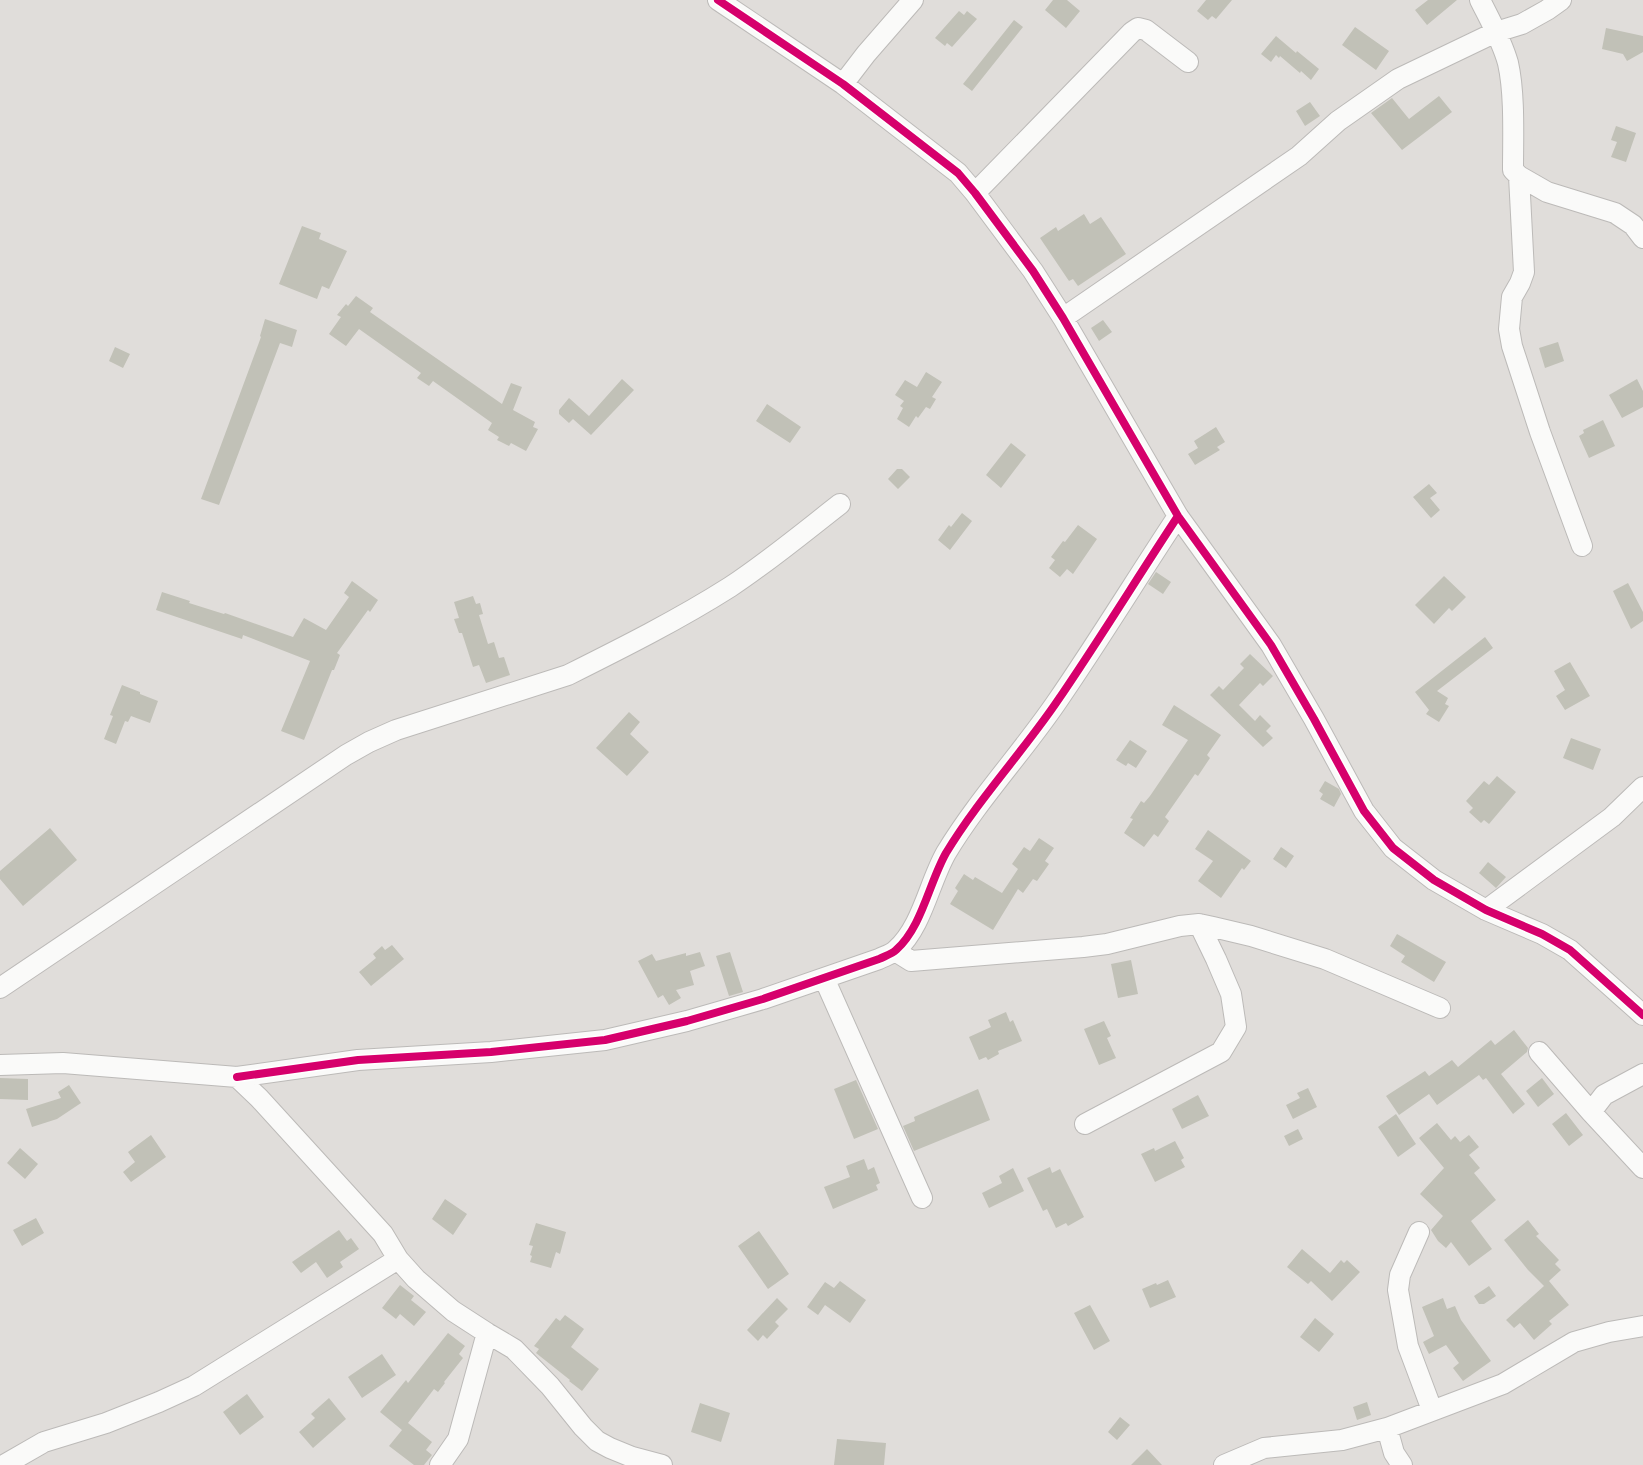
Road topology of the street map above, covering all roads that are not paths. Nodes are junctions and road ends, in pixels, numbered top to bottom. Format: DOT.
graph roads {
  1 [pos="718,0"];
  2 [pos="913,0"];
  3 [pos="1480,0"];
  4 [pos="1561,0"];
  5 [pos="1496,32"];
  6 [pos="1188,62"];
  7 [pos="843,84"];
  8 [pos="1519,176"];
  9 [pos="975,193"];
  10 [pos="1643,238"];
  11 [pos="1063,318"];
  12 [pos="840,504"];
  13 [pos="1178,516"];
  14 [pos="1582,546"];
  15 [pos="1643,787"];
  16 [pos="1486,910"];
  17 [pos="1199,924"];
  18 [pos="895,951"];
  19 [pos="824,978"];
  20 [pos="0,988"];
  21 [pos="1440,1008"];
  22 [pos="1643,1015"];
  23 [pos="1539,1052"];
  24 [pos="0,1065"];
  25 [pos="1643,1074"];
  26 [pos="237,1077"];
  27 [pos="1591,1112"];
  28 [pos="1085,1124"];
  29 [pos="1643,1168"];
  30 [pos="922,1198"];
  31 [pos="1419,1232"];
  32 [pos="398,1259"];
  33 [pos="1643,1326"];
  34 [pos="487,1333"];
  35 [pos="1432,1410"];
  36 [pos="1387,1428"];
  37 [pos="4,1465"];
  38 [pos="440,1465"];
  39 [pos="662,1465"];
  40 [pos="1224,1465"];
  41 [pos="1402,1465"];
  1 -- 7 [label="street"];
  2 -- 7 [label="street"];
  3 -- 5 [label="street"];
  4 -- 5 [label="street"];
  5 -- 8 [label="street"];
  5 -- 11 [label="street"];
  6 -- 9 [label="street"];
  7 -- 9 [label="street"];
  8 -- 10 [label="street"];
  8 -- 14 [label="street"];
  9 -- 11 [label="street"];
  11 -- 13 [label="street"];
  12 -- 20 [label="street"];
  13 -- 16 [label="street"];
  13 -- 18 [label="street"];
  15 -- 16 [label="street"];
  16 -- 22 [label="street"];
  17 -- 18 [label="street"];
  17 -- 21 [label="street"];
  17 -- 28 [label="street"];
  18 -- 19 [label="street"];
  19 -- 26 [label="street"];
  19 -- 30 [label="street"];
  23 -- 27 [label="street"];
  24 -- 26 [label="street"];
  25 -- 27 [label="street"];
  26 -- 32 [label="street"];
  27 -- 29 [label="street"];
  31 -- 35 [label="street"];
  32 -- 34 [label="street"];
  32 -- 37 [label="street"];
  33 -- 35 [label="street"];
  34 -- 38 [label="street"];
  34 -- 39 [label="street"];
  35 -- 36 [label="street"];
  36 -- 40 [label="street"];
  36 -- 41 [label="street"];
}
